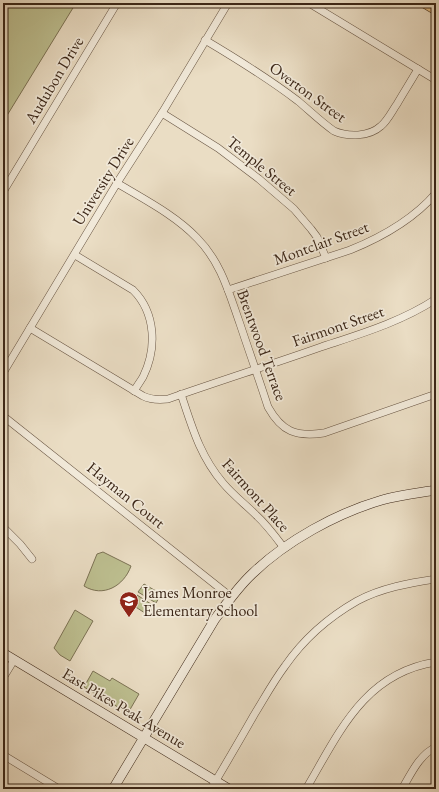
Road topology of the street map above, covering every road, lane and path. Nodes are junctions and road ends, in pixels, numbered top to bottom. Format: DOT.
graph roads {
  1 [pos="117,3"];
  2 [pos="228,3"];
  3 [pos="309,3"];
  4 [pos="426,3"];
  5 [pos="436,9"];
  6 [pos="205,40"];
  7 [pos="418,69"];
  8 [pos="436,80"];
  9 [pos="162,113"];
  10 [pos="117,183"];
  11 [pos="3,192"];
  12 [pos="436,193"];
  13 [pos="75,254"];
  14 [pos="326,258"];
  15 [pos="228,290"];
  16 [pos="436,299"];
  17 [pos="30,328"];
  18 [pos="256,369"];
  19 [pos="3,373"];
  20 [pos="134,391"];
  21 [pos="181,394"];
  22 [pos="436,394"];
  23 [pos="3,416"];
  24 [pos="436,490"];
  25 [pos="3,527"];
  26 [pos="284,548"];
  27 [pos="32,559"];
  28 [pos="436,579"];
  29 [pos="231,597"];
  30 [pos="3,653"];
  31 [pos="14,660"];
  32 [pos="436,662"];
  33 [pos="3,678"];
  34 [pos="144,738"];
  35 [pos="436,747"];
  36 [pos="3,756"];
  37 [pos="213,785"];
  38 [pos="59,789"];
  39 [pos="113,789"];
  40 [pos="229,789"];
  41 [pos="306,789"];
  42 [pos="402,789"];
  1 -- 11 [label="street, Audubon Drive"];
  2 -- 6 [label="street, University Drive"];
  3 -- 7 [label="street"];
  4 -- 5 [label="main road"];
  6 -- 7 [label="street, Overton Street"];
  6 -- 9 [label="street, University Drive"];
  7 -- 8 [label="street"];
  9 -- 10 [label="street, University Drive"];
  9 -- 14 [label="street, Temple Street"];
  10 -- 13 [label="street, University Drive"];
  10 -- 15 [label="street, Brentwood Terrace"];
  12 -- 14 [label="street, Montclair Street"];
  13 -- 17 [label="street, University Drive"];
  13 -- 20 [label="street"];
  14 -- 15 [label="street, Montclair Street"];
  15 -- 18 [label="street, Brentwood Terrace"];
  16 -- 18 [label="street, Fairmont Street"];
  17 -- 19 [label="street, University Drive"];
  17 -- 20 [label="street, Fairmont Street"];
  18 -- 21 [label="street, Fairmont Street"];
  18 -- 22 [label="street, Brentwood Terrace"];
  20 -- 21 [label="street, Fairmont Street"];
  21 -- 26 [label="street, Fairmont Place"];
  23 -- 29 [label="street, Hayman Court"];
  24 -- 26 [label="main road"];
  25 -- 27 [label="street"];
  26 -- 29 [label="main road"];
  28 -- 37 [label="street"];
  29 -- 34 [label="main road"];
  30 -- 31 [label="main road, East Pikes Peak Avenue"];
  31 -- 33 [label="street"];
  31 -- 34 [label="main road, East Pikes Peak Avenue"];
  32 -- 41 [label="street"];
  34 -- 37 [label="main road, East Pikes Peak Avenue"];
  34 -- 39 [label="main road"];
  35 -- 42 [label="street"];
  36 -- 38 [label="street"];
  37 -- 40 [label="main road, East Pikes Peak Avenue"];
}
